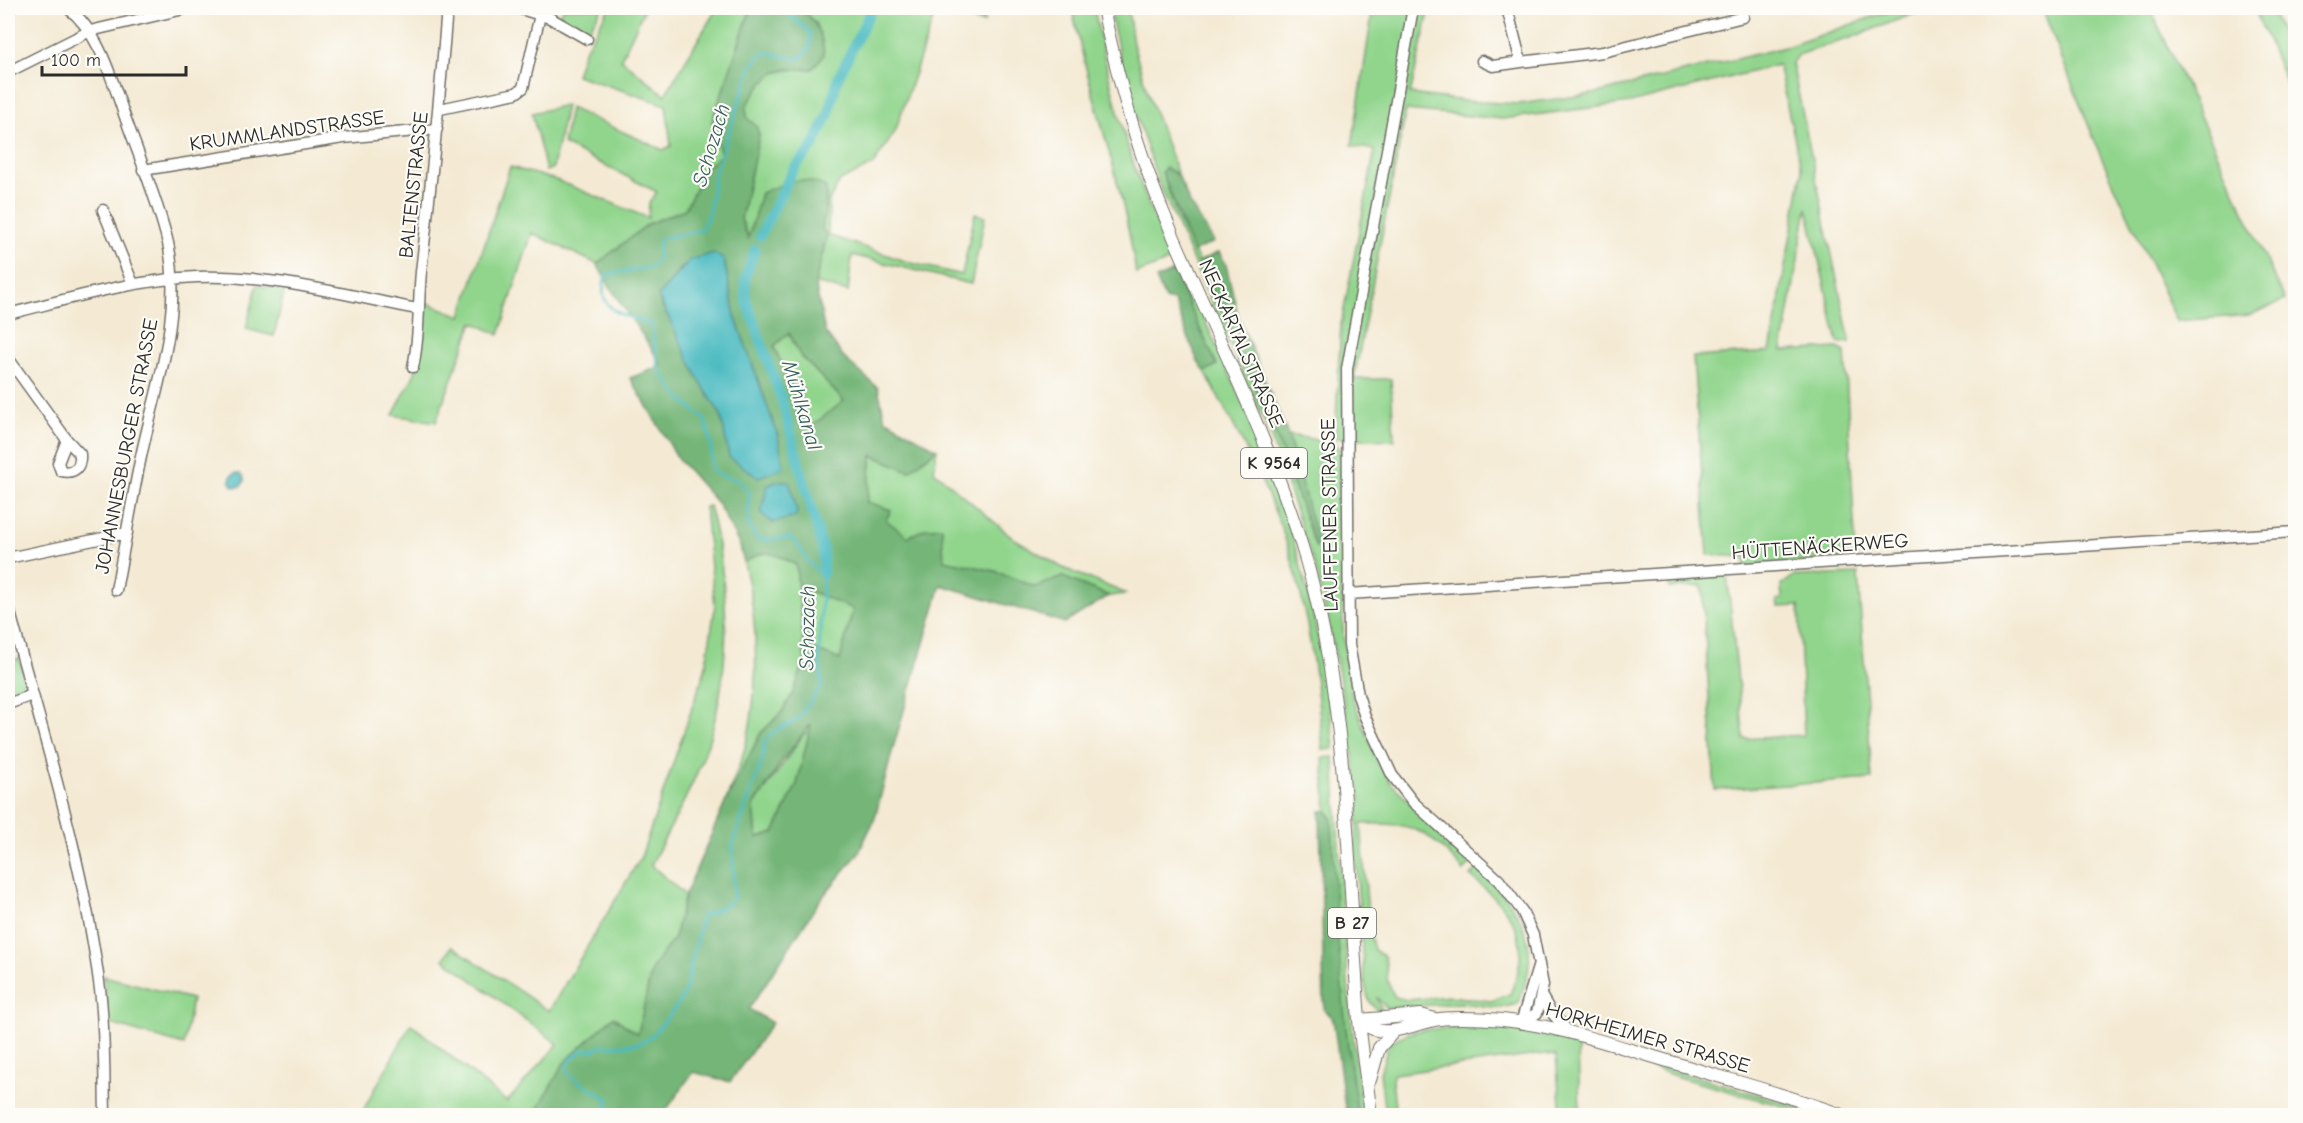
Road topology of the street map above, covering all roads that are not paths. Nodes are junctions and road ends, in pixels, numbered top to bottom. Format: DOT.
graph roads {
  1 [pos="68,8"];
  2 [pos="188,8"];
  3 [pos="447,8"];
  4 [pos="518,8"];
  5 [pos="1103,8"];
  6 [pos="1413,8"];
  7 [pos="1508,8"];
  8 [pos="1742,8"];
  9 [pos="165,10"];
  10 [pos="540,15"];
  11 [pos="90,31"];
  12 [pos="587,39"];
  13 [pos="1482,61"];
  14 [pos="1521,62"];
  15 [pos="8,72"];
  16 [pos="440,109"];
  17 [pos="437,129"];
  18 [pos="143,170"];
  19 [pos="103,210"];
  20 [pos="171,279"];
  21 [pos="133,285"];
  22 [pos="417,309"];
  23 [pos="8,314"];
  24 [pos="8,358"];
  25 [pos="413,367"];
  26 [pos="67,440"];
  27 [pos="2295,532"];
  28 [pos="127,533"];
  29 [pos="8,558"];
  30 [pos="116,590"];
  31 [pos="1348,594"];
  32 [pos="8,605"];
  33 [pos="32,695"];
  34 [pos="8,704"];
  35 [pos="1346,826"];
  36 [pos="1539,964"];
  37 [pos="1542,997"];
  38 [pos="1437,1019"];
  39 [pos="1359,1020"];
  40 [pos="1521,1023"];
  41 [pos="1394,1031"];
  42 [pos="1570,1033"];
  43 [pos="1368,1088"];
  44 [pos="105,1116"];
  45 [pos="1371,1116"];
  46 [pos="1844,1116"];
  1 -- 11 [label="street, JOHANNESBURGER STRASSE"];
  2 -- 9 [label="street"];
  3 -- 16 [label="street, BALTENSTRASSE"];
  4 -- 10 [label="street"];
  5 -- 35 [label="main road, NECKARTALSTRASSE / K 9564"];
  6 -- 31 [label="street, LAUFFENER STRASSE"];
  7 -- 14 [label="street"];
  8 -- 14 [label="street"];
  9 -- 11 [label="street"];
  10 -- 12 [label="street"];
  10 -- 16 [label="street"];
  11 -- 15 [label="street"];
  11 -- 18 [label="street, JOHANNESBURGER STRASSE"];
  13 -- 14 [label="street"];
  16 -- 17 [label="street, BALTENSTRASSE"];
  17 -- 18 [label="street, KRUMMLANDSTRASSE"];
  17 -- 22 [label="street, BALTENSTRASSE"];
  18 -- 20 [label="street, JOHANNESBURGER STRASSE"];
  19 -- 21 [label="street"];
  20 -- 21 [label="street"];
  20 -- 22 [label="street"];
  20 -- 28 [label="street, JOHANNESBURGER STRASSE"];
  21 -- 23 [label="street"];
  22 -- 25 [label="street, BALTENSTRASSE"];
  24 -- 26 [label="street"];
  27 -- 31 [label="street, HÜTTENÄCKERWEG"];
  28 -- 29 [label="street"];
  28 -- 30 [label="street, JOHANNESBURGER STRASSE"];
  31 -- 36 [label="street, LAUFFENER STRASSE"];
  32 -- 33 [label="street"];
  33 -- 34 [label="street"];
  33 -- 44 [label="street"];
  35 -- 39 [label="main road, NECKARTALSTRASSE / B 27"];
  36 -- 37 [label="street, LAUFFENER STRASSE"];
  36 -- 40 [label="street"];
  37 -- 40 [label="street"];
  37 -- 42 [label="street"];
  38 -- 39 [label="main road, HORKHEIMER STRASSE"];
  38 -- 40 [label="main road, HORKHEIMER STRASSE"];
  38 -- 41 [label="main road, HORKHEIMER STRASSE"];
  39 -- 41 [label="main road, HORKHEIMER STRASSE"];
  39 -- 43 [label="main road, B 27"];
  40 -- 42 [label="main road, HORKHEIMER STRASSE"];
  41 -- 43 [label="main road"];
  42 -- 46 [label="main road, HORKHEIMER STRASSE"];
  43 -- 45 [label="main road, B 27"];
}
